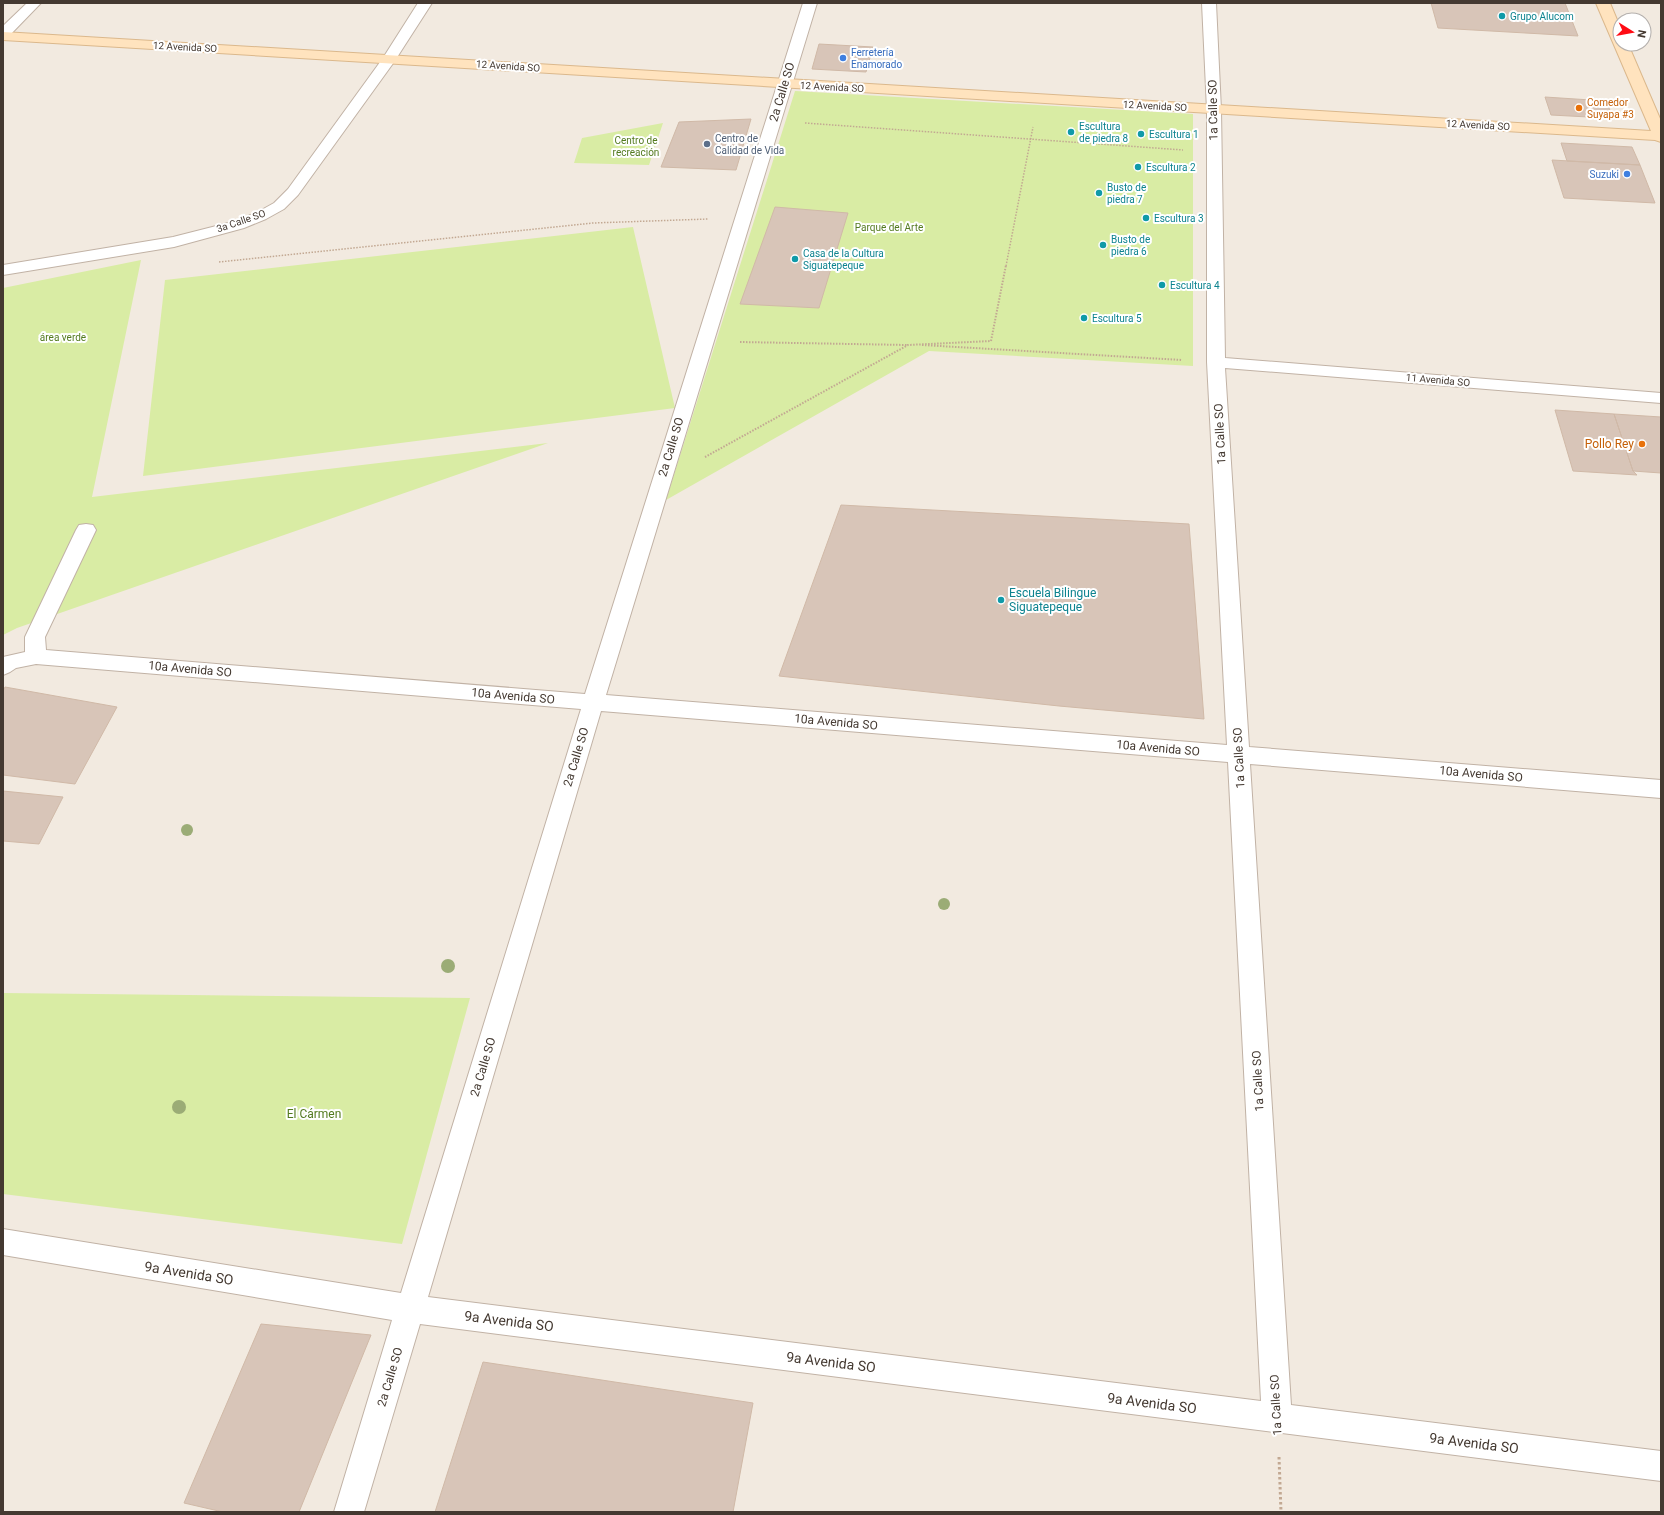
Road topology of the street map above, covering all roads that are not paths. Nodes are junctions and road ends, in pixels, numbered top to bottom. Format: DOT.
graph roads {
  1 [pos="34,3"];
  2 [pos="425,3"];
  3 [pos="810,3"];
  4 [pos="1209,3"];
  5 [pos="1604,3"];
  6 [pos="1612,23"];
  7 [pos="3,35"];
  8 [pos="1624,52"];
  9 [pos="388,59"];
  10 [pos="784,84"];
  11 [pos="1214,110"];
  12 [pos="1661,137"];
  13 [pos="3,270"];
  14 [pos="1216,362"];
  15 [pos="1661,398"];
  16 [pos="86,530"];
  17 [pos="36,657"];
  18 [pos="7,665"];
  19 [pos="593,702"];
  20 [pos="1239,754"];
  21 [pos="1661,789"];
  22 [pos="3,1242"];
  23 [pos="410,1309"];
  24 [pos="1277,1418"];
  25 [pos="1661,1466"];
  26 [pos="349,1512"];
  1 -- 7 [label="street"];
  2 -- 9 [label="street, 3a Calle SO"];
  3 -- 10 [label="street, 2a Calle SO"];
  4 -- 11 [label="street, 1a Calle SO"];
  5 -- 6 [label="street"];
  7 -- 9 [label="street, 12 Avenida SO"];
  8 -- 12 [label="street"];
  9 -- 10 [label="street, 12 Avenida SO"];
  9 -- 13 [label="street, 3a Calle SO"];
  10 -- 11 [label="street, 12 Avenida SO"];
  10 -- 19 [label="street, 2a Calle SO"];
  11 -- 12 [label="street, 12 Avenida SO"];
  11 -- 14 [label="street, 1a Calle SO"];
  14 -- 15 [label="street, 11 Avenida SO"];
  14 -- 20 [label="street, 1a Calle SO"];
  16 -- 17 [label="street"];
  17 -- 18 [label="street, 10a Avenida SO"];
  17 -- 19 [label="street, 10a Avenida SO"];
  19 -- 20 [label="street, 10a Avenida SO"];
  19 -- 23 [label="street, 2a Calle SO"];
  20 -- 21 [label="street, 10a Avenida SO"];
  20 -- 24 [label="street, 1a Calle SO"];
  22 -- 23 [label="street, 9a Avenida SO"];
  23 -- 24 [label="street, 9a Avenida SO"];
  23 -- 26 [label="street, 2a Calle SO"];
  24 -- 25 [label="street, 9a Avenida SO"];
}
